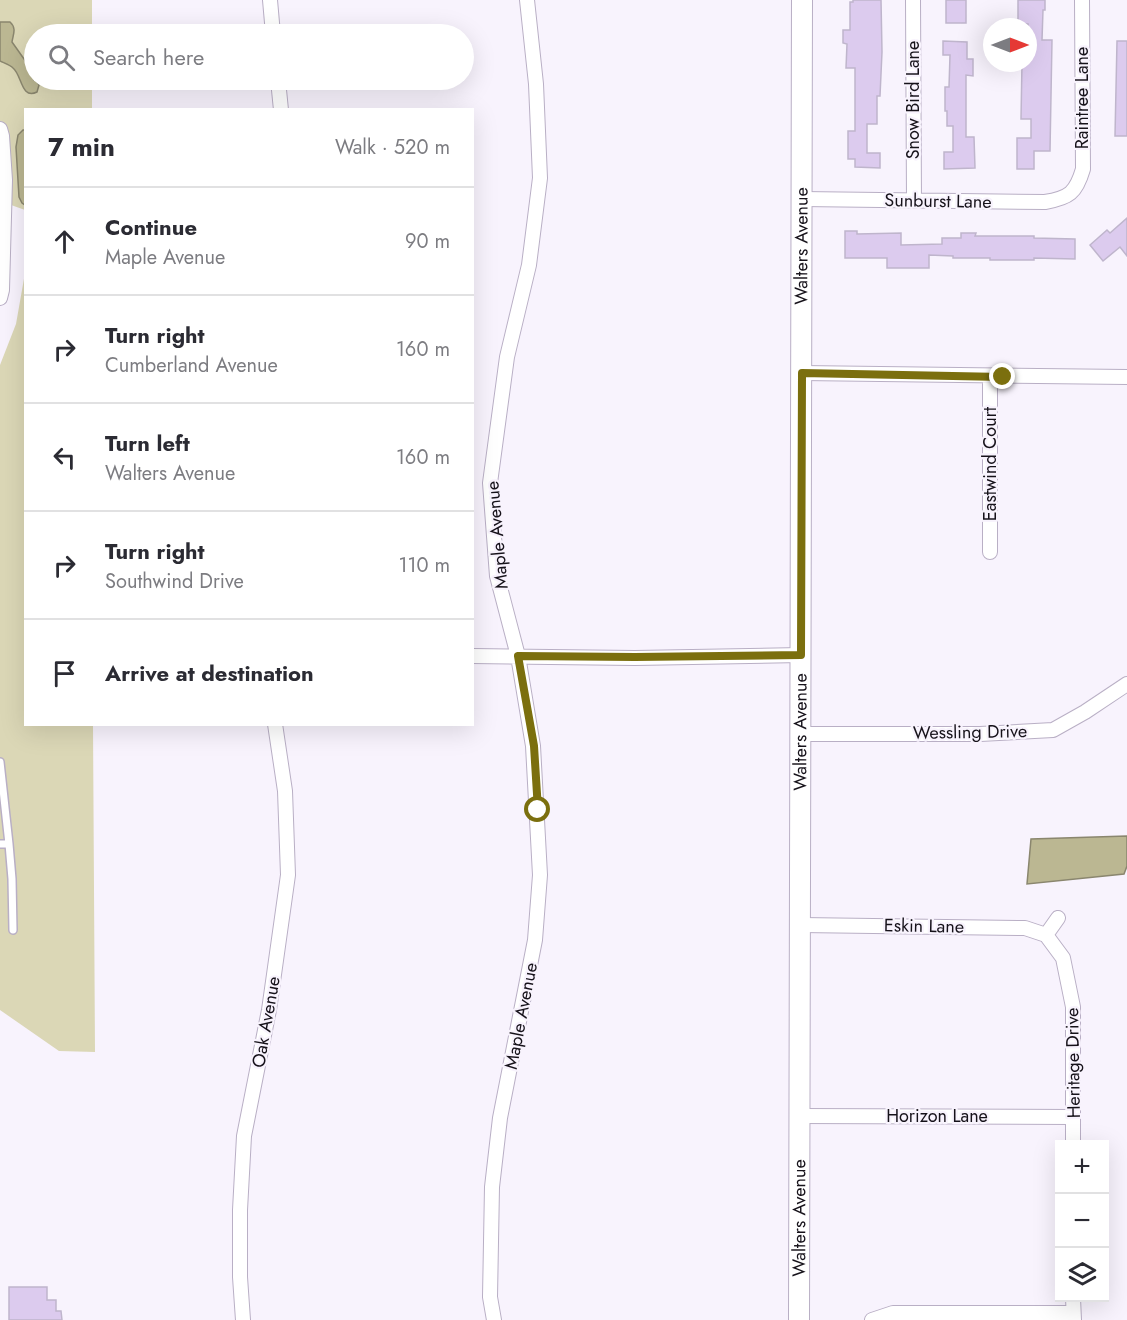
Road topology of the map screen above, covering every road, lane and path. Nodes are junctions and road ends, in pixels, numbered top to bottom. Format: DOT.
graph roads {
  1 [pos="270,0"];
  2 [pos="526,0"];
  3 [pos="802,0"];
  4 [pos="913,0"];
  5 [pos="1082,0"];
  6 [pos="272,24"];
  7 [pos="279,90"];
  8 [pos="281,108"];
  9 [pos="0,129"];
  10 [pos="1072,193"];
  11 [pos="802,199"];
  12 [pos="914,201"];
  13 [pos="0,298"];
  14 [pos="802,373"];
  15 [pos="990,376"];
  16 [pos="1127,378"];
  17 [pos="990,552"];
  18 [pos="801,655"];
  19 [pos="474,656"];
  20 [pos="518,656"];
  21 [pos="1127,684"];
  22 [pos="275,726"];
  23 [pos="801,734"];
  24 [pos="0,762"];
  25 [pos="0,844"];
  26 [pos="9,844"];
  27 [pos="1058,918"];
  28 [pos="801,925"];
  29 [pos="13,930"];
  30 [pos="1046,936"];
  31 [pos="800,1116"];
  32 [pos="1074,1117"];
  33 [pos="1074,1140"];
  34 [pos="1074,1317"];
  35 [pos="243,1320"];
  36 [pos="494,1320"];
  37 [pos="800,1320"];
  38 [pos="872,1320"];
  1 -- 6 [label="street"];
  2 -- 20 [label="street, Maple Avenue"];
  3 -- 11 [label="main road, Walters Avenue"];
  4 -- 12 [label="street, Snow Bird Lane"];
  5 -- 10 [label="street, Raintree Lane"];
  7 -- 8 [label="street"];
  9 -- 13 [label="street"];
  10 -- 12 [label="street, Sunburst Lane"];
  11 -- 12 [label="street, Sunburst Lane"];
  11 -- 14 [label="main road, Walters Avenue"];
  14 -- 15 [label="street"];
  14 -- 18 [label="main road, Walters Avenue"];
  15 -- 16 [label="street"];
  15 -- 17 [label="street, Eastwind Court"];
  18 -- 20 [label="street"];
  18 -- 23 [label="main road, Walters Avenue"];
  19 -- 20 [label="street"];
  20 -- 36 [label="street, Maple Avenue"];
  21 -- 23 [label="street, Wessling Drive"];
  22 -- 35 [label="street, Oak Avenue"];
  23 -- 28 [label="main road, Walters Avenue"];
  24 -- 26 [label="lane"];
  25 -- 26 [label="lane"];
  26 -- 29 [label="lane"];
  27 -- 30 [label="street"];
  28 -- 30 [label="street, Eskin Lane"];
  28 -- 31 [label="main road, Walters Avenue"];
  30 -- 32 [label="street, Heritage Drive"];
  31 -- 32 [label="street, Horizon Lane"];
  31 -- 37 [label="main road, Walters Avenue"];
  32 -- 33 [label="street, Heritage Drive"];
  34 -- 38 [label="street"];
}
